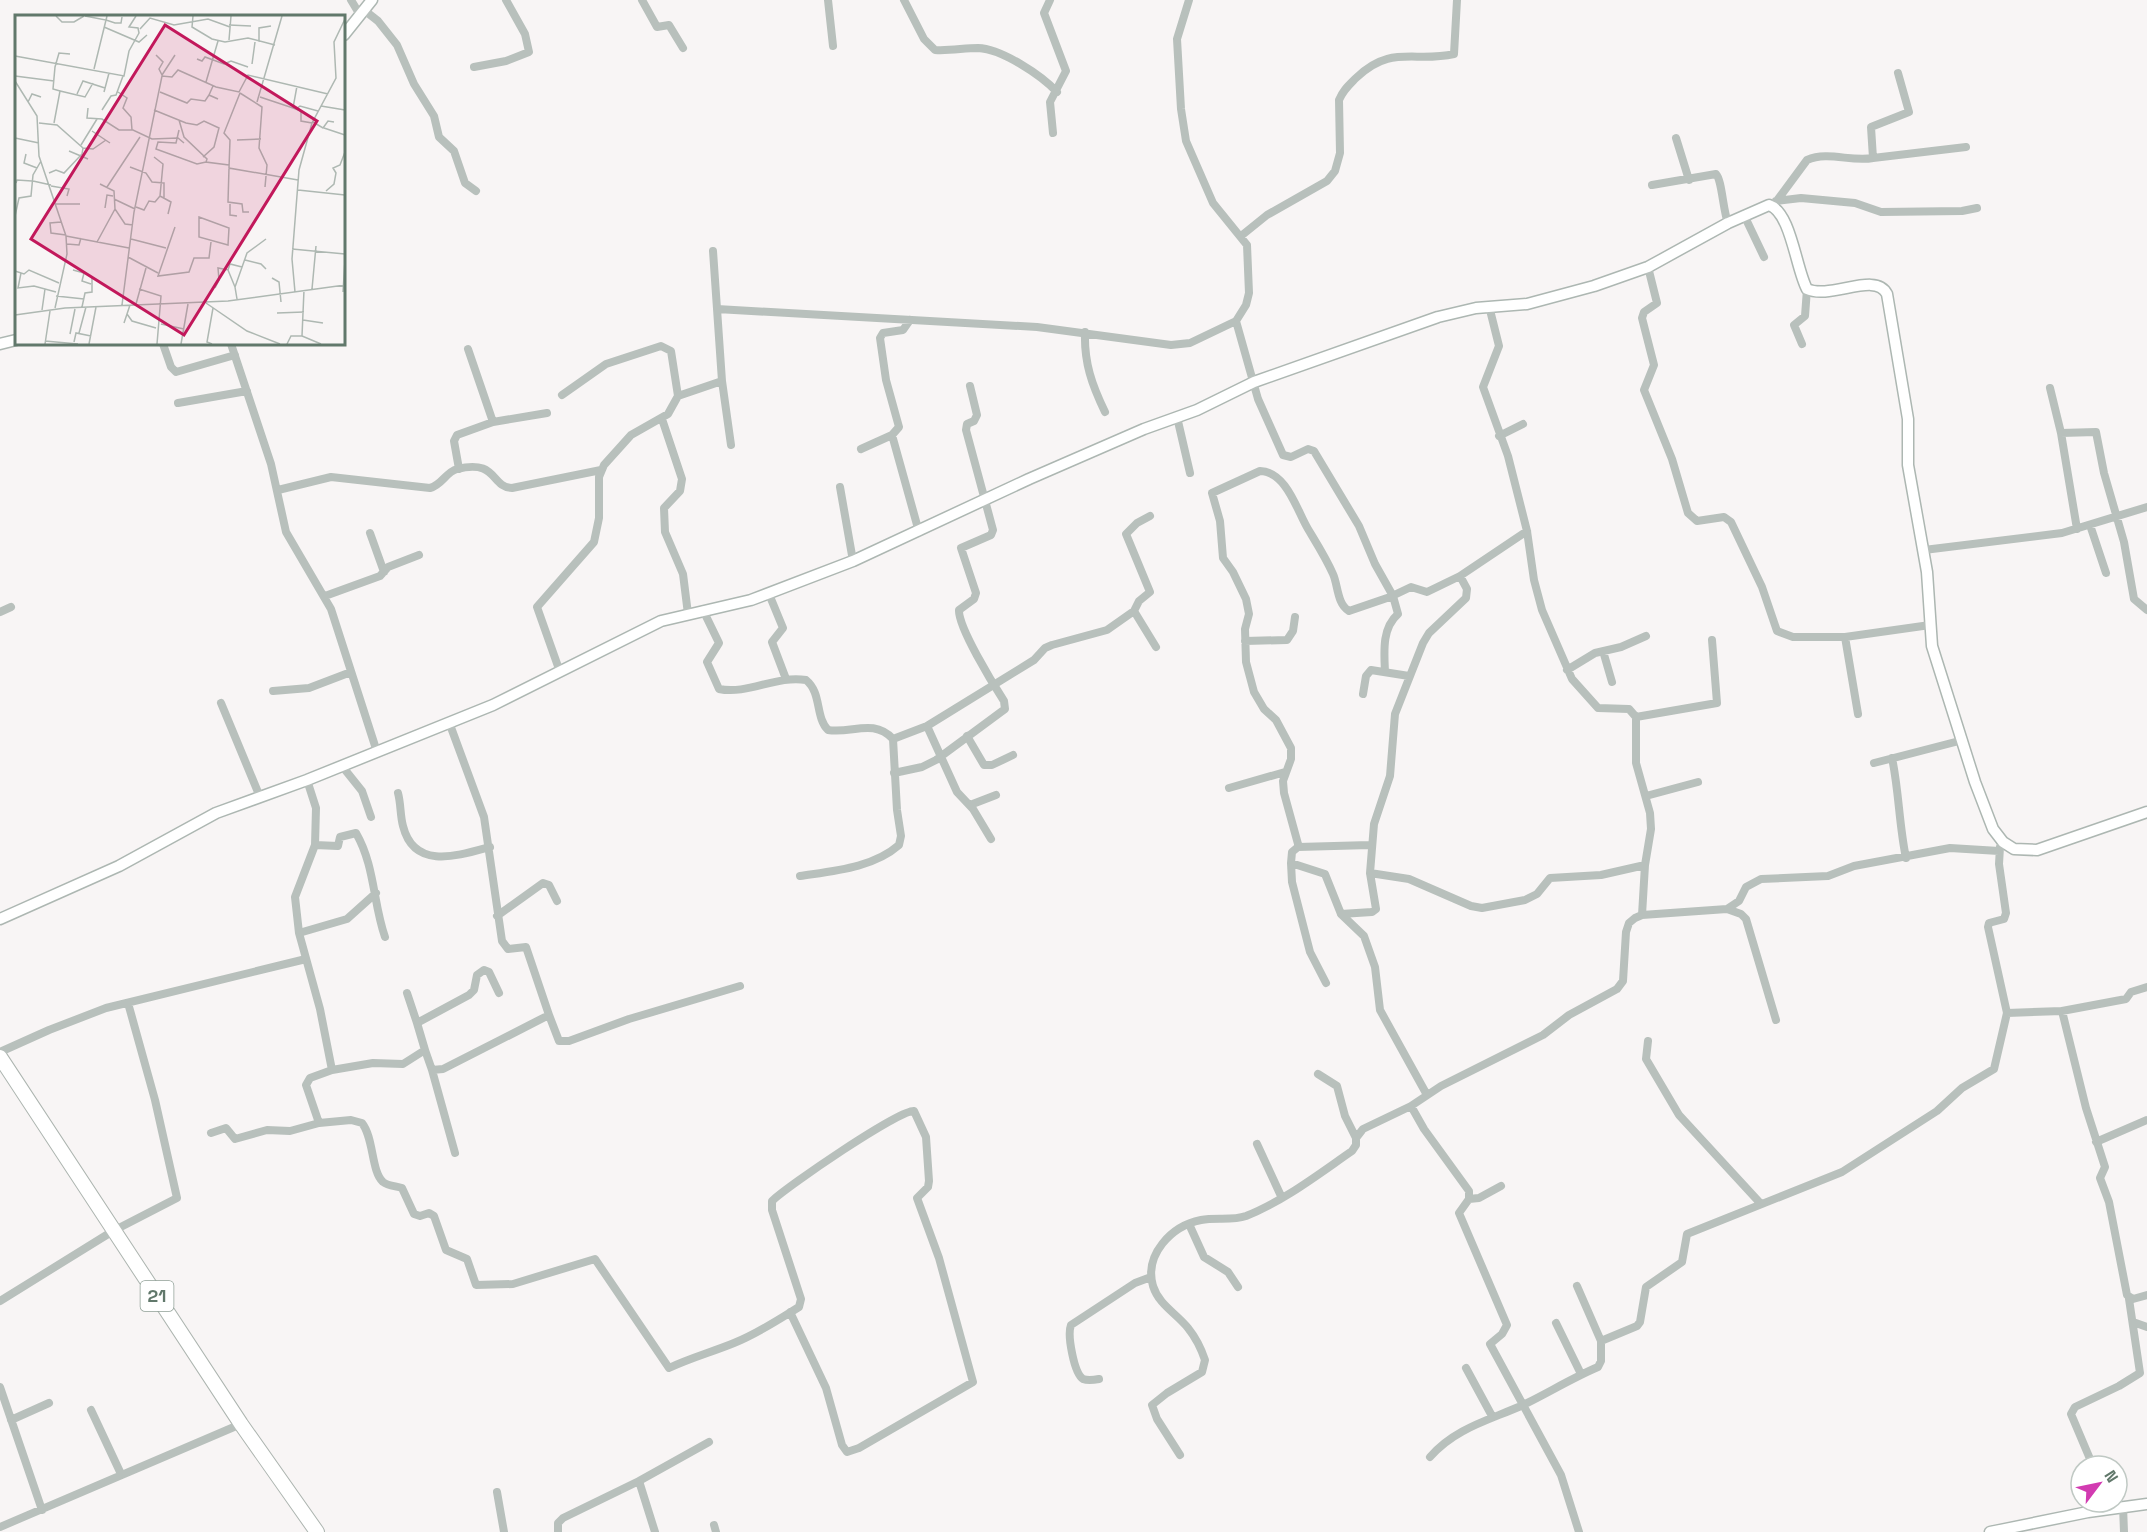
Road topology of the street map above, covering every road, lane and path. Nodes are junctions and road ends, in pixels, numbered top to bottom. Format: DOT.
graph roads {
  1 [pos="351,0"];
  2 [pos="372,0"];
  3 [pos="506,0"];
  4 [pos="642,0"];
  5 [pos="828,0"];
  6 [pos="904,0"];
  7 [pos="1050,0"];
  8 [pos="1189,0"];
  9 [pos="1457,0"];
  10 [pos="362,13"];
  11 [pos="345,34"];
  12 [pos="833,46"];
  13 [pos="683,48"];
  14 [pos="474,67"];
  15 [pos="1898,73"];
  16 [pos="1057,92"];
  17 [pos="1053,133"];
  18 [pos="1676,138"];
  19 [pos="1966,147"];
  20 [pos="1873,158"];
  21 [pos="1689,180"];
  22 [pos="1652,184"];
  23 [pos="476,191"];
  24 [pos="1775,204"];
  25 [pos="1977,208"];
  26 [pos="1744,215"];
  27 [pos="1728,223"];
  28 [pos="1238,234"];
  29 [pos="713,251"];
  30 [pos="1764,257"];
  31 [pos="1648,267"];
  32 [pos="1808,289"];
  33 [pos="1489,306"];
  34 [pos="717,309"];
  35 [pos="910,320"];
  36 [pos="1236,321"];
  37 [pos="1085,332"];
  38 [pos="15,340"];
  39 [pos="0,344"];
  40 [pos="1802,344"];
  41 [pos="163,345"];
  42 [pos="231,345"];
  43 [pos="468,349"];
  44 [pos="234,355"];
  45 [pos="722,381"];
  46 [pos="1254,382"];
  47 [pos="969,386"];
  48 [pos="2050,388"];
  49 [pos="247,391"];
  50 [pos="562,395"];
  51 [pos="678,396"];
  52 [pos="178,403"];
  53 [pos="1105,412"];
  54 [pos="547,413"];
  55 [pos="1177,417"];
  56 [pos="662,419"];
  57 [pos="493,422"];
  58 [pos="1524,424"];
  59 [pos="2061,433"];
  60 [pos="891,435"];
  61 [pos="1499,436"];
  62 [pos="731,445"];
  63 [pos="861,449"];
  64 [pos="459,469"];
  65 [pos="600,470"];
  66 [pos="1190,473"];
  67 [pos="840,487"];
  68 [pos="277,488"];
  69 [pos="985,502"];
  70 [pos="2147,507"];
  71 [pos="1150,516"];
  72 [pos="2116,518"];
  73 [pos="2090,525"];
  74 [pos="2078,529"];
  75 [pos="1527,531"];
  76 [pos="919,532"];
  77 [pos="370,533"];
  78 [pos="1924,550"];
  79 [pos="419,555"];
  80 [pos="854,561"];
  81 [pos="384,572"];
  82 [pos="2106,573"];
  83 [pos="1460,576"];
  84 [pos="769,594"];
  85 [pos="325,596"];
  86 [pos="1393,596"];
  87 [pos="12,607"];
  88 [pos="704,610"];
  89 [pos="2147,610"];
  90 [pos="1134,611"];
  91 [pos="0,612"];
  92 [pos="687,614"];
  93 [pos="1295,617"];
  94 [pos="1930,625"];
  95 [pos="1646,636"];
  96 [pos="1845,638"];
  97 [pos="1712,640"];
  98 [pos="1245,641"];
  99 [pos="1156,647"];
  100 [pos="1604,651"];
  101 [pos="1567,669"];
  102 [pos="351,672"];
  103 [pos="560,672"];
  104 [pos="1385,672"];
  105 [pos="1409,676"];
  106 [pos="786,679"];
  107 [pos="1612,682"];
  108 [pos="994,685"];
  109 [pos="273,691"];
  110 [pos="1363,694"];
  111 [pos="221,703"];
  112 [pos="1858,714"];
  113 [pos="1636,717"];
  114 [pos="449,722"];
  115 [pos="927,726"];
  116 [pos="967,736"];
  117 [pos="893,739"];
  118 [pos="1963,740"];
  119 [pos="377,752"];
  120 [pos="1013,755"];
  121 [pos="941,757"];
  122 [pos="1892,758"];
  123 [pos="1874,763"];
  124 [pos="342,766"];
  125 [pos="1285,772"];
  126 [pos="894,773"];
  127 [pos="308,780"];
  128 [pos="1698,782"];
  129 [pos="1229,788"];
  130 [pos="398,793"];
  131 [pos="996,795"];
  132 [pos="1646,796"];
  133 [pos="260,797"];
  134 [pos="970,805"];
  135 [pos="2147,812"];
  136 [pos="371,817"];
  137 [pos="991,839"];
  138 [pos="315,845"];
  139 [pos="1370,845"];
  140 [pos="2001,847"];
  141 [pos="490,848"];
  142 [pos="1298,848"];
  143 [pos="1906,858"];
  144 [pos="1290,863"];
  145 [pos="1645,865"];
  146 [pos="1370,873"];
  147 [pos="800,876"];
  148 [pos="376,893"];
  149 [pos="557,901"];
  150 [pos="1727,909"];
  151 [pos="1341,914"];
  152 [pos="1642,915"];
  153 [pos="497,916"];
  154 [pos="0,919"];
  155 [pos="299,933"];
  156 [pos="385,937"];
  157 [pos="306,959"];
  158 [pos="1326,983"];
  159 [pos="740,986"];
  160 [pos="2147,987"];
  161 [pos="407,993"];
  162 [pos="499,993"];
  163 [pos="128,1003"];
  164 [pos="2062,1011"];
  165 [pos="2007,1013"];
  166 [pos="549,1015"];
  167 [pos="1776,1020"];
  168 [pos="417,1023"];
  169 [pos="1648,1041"];
  170 [pos="425,1050"];
  171 [pos="0,1054"];
  172 [pos="332,1070"];
  173 [pos="432,1070"];
  174 [pos="1318,1074"];
  175 [pos="1427,1095"];
  176 [pos="1411,1106"];
  177 [pos="2147,1120"];
  178 [pos="319,1123"];
  179 [pos="211,1133"];
  180 [pos="1356,1138"];
  181 [pos="2096,1142"];
  182 [pos="1257,1144"];
  183 [pos="455,1152"];
  184 [pos="1501,1186"];
  185 [pos="1281,1196"];
  186 [pos="1469,1199"];
  187 [pos="1761,1204"];
  188 [pos="1189,1224"];
  189 [pos="114,1231"];
  190 [pos="1151,1277"];
  191 [pos="1577,1286"];
  192 [pos="1238,1287"];
  193 [pos="2147,1295"];
  194 [pos="2129,1299"];
  195 [pos="0,1301"];
  196 [pos="790,1312"];
  197 [pos="2133,1322"];
  198 [pos="1556,1323"];
  199 [pos="2147,1327"];
  200 [pos="1601,1341"];
  201 [pos="1466,1368"];
  202 [pos="1581,1374"];
  203 [pos="1098,1379"];
  204 [pos="0,1387"];
  205 [pos="49,1403"];
  206 [pos="1522,1405"];
  207 [pos="92,1410"];
  208 [pos="1492,1416"];
  209 [pos="11,1420"];
  210 [pos="241,1424"];
  211 [pos="709,1442"];
  212 [pos="2088,1454"];
  213 [pos="1180,1455"];
  214 [pos="1431,1457"];
  215 [pos="122,1474"];
  216 [pos="639,1481"];
  217 [pos="497,1492"];
  218 [pos="2147,1504"];
  219 [pos="2129,1506"];
  220 [pos="42,1510"];
  221 [pos="2069,1514"];
  222 [pos="2123,1514"];
  223 [pos="0,1527"];
  224 [pos="317,1532"];
  225 [pos="504,1532"];
  226 [pos="558,1532"];
  227 [pos="655,1532"];
  228 [pos="1579,1532"];
  229 [pos="1990,1532"];
  230 [pos="2124,1532"];
  1 -- 10 [label="street"];
  2 -- 10 [label="street"];
  3 -- 14 [label="street"];
  4 -- 13 [label="street"];
  5 -- 12 [label="street"];
  6 -- 16 [label="street"];
  7 -- 16 [label="street"];
  8 -- 28 [label="street"];
  9 -- 28 [label="street"];
  10 -- 11 [label="street"];
  10 -- 23 [label="street"];
  15 -- 20 [label="street"];
  16 -- 17 [label="street"];
  18 -- 21 [label="street"];
  19 -- 20 [label="street"];
  20 -- 24 [label="street"];
  21 -- 22 [label="street"];
  21 -- 27 [label="street"];
  24 -- 25 [label="street"];
  24 -- 26 [label="street"];
  24 -- 32 [label="street"];
  26 -- 27 [label="street"];
  26 -- 30 [label="street"];
  27 -- 31 [label="street"];
  28 -- 36 [label="street"];
  29 -- 34 [label="street"];
  31 -- 33 [label="street"];
  31 -- 96 [label="street"];
  32 -- 40 [label="street"];
  32 -- 78 [label="street"];
  33 -- 46 [label="street"];
  33 -- 61 [label="street"];
  34 -- 35 [label="street"];
  34 -- 45 [label="street"];
  35 -- 37 [label="street"];
  35 -- 60 [label="street"];
  36 -- 37 [label="street"];
  36 -- 46 [label="street"];
  37 -- 53 [label="street"];
  38 -- 39 [label="street"];
  41 -- 44 [label="street"];
  42 -- 44 [label="street"];
  43 -- 57 [label="street"];
  44 -- 49 [label="street"];
  45 -- 51 [label="street"];
  45 -- 62 [label="street"];
  46 -- 55 [label="street"];
  46 -- 86 [label="street"];
  47 -- 69 [label="street"];
  48 -- 59 [label="street"];
  49 -- 52 [label="street"];
  49 -- 68 [label="street"];
  50 -- 51 [label="street"];
  51 -- 56 [label="street"];
  54 -- 57 [label="street"];
  55 -- 66 [label="street"];
  55 -- 69 [label="street"];
  56 -- 65 [label="street"];
  56 -- 92 [label="street"];
  57 -- 64 [label="street"];
  58 -- 61 [label="street"];
  59 -- 72 [label="street"];
  59 -- 74 [label="street"];
  60 -- 63 [label="street"];
  60 -- 76 [label="street"];
  61 -- 75 [label="street"];
  64 -- 65 [label="street"];
  64 -- 68 [label="street"];
  65 -- 103 [label="street"];
  67 -- 80 [label="street"];
  68 -- 85 [label="street"];
  69 -- 76 [label="street"];
  69 -- 108 [label="street"];
  70 -- 72 [label="street"];
  71 -- 90 [label="street"];
  72 -- 73 [label="street"];
  72 -- 89 [label="street"];
  73 -- 74 [label="street"];
  73 -- 82 [label="street"];
  74 -- 78 [label="street"];
  75 -- 83 [label="street"];
  75 -- 101 [label="street"];
  76 -- 80 [label="street"];
  77 -- 81 [label="street"];
  78 -- 94 [label="street"];
  79 -- 81 [label="street"];
  80 -- 84 [label="street"];
  81 -- 85 [label="street"];
  83 -- 86 [label="street"];
  83 -- 105 [label="street"];
  84 -- 88 [label="street"];
  84 -- 106 [label="street"];
  85 -- 102 [label="street"];
  86 -- 98 [label="street"];
  86 -- 104 [label="street"];
  87 -- 91 [label="street"];
  88 -- 92 [label="street"];
  88 -- 106 [label="street"];
  90 -- 99 [label="street"];
  90 -- 108 [label="street"];
  92 -- 103 [label="street"];
  93 -- 98 [label="street"];
  94 -- 96 [label="street"];
  94 -- 118 [label="street"];
  95 -- 100 [label="street"];
  96 -- 112 [label="street"];
  97 -- 113 [label="street"];
  98 -- 125 [label="street"];
  100 -- 101 [label="street"];
  100 -- 107 [label="street"];
  101 -- 113 [label="street"];
  102 -- 109 [label="street"];
  102 -- 119 [label="street"];
  103 -- 114 [label="street"];
  104 -- 105 [label="street"];
  104 -- 110 [label="street"];
  105 -- 139 [label="street"];
  106 -- 117 [label="street"];
  108 -- 115 [label="street"];
  108 -- 116 [label="street"];
  111 -- 133 [label="street"];
  113 -- 132 [label="street"];
  114 -- 119 [label="street"];
  114 -- 141 [label="street"];
  115 -- 117 [label="street"];
  115 -- 121 [label="street"];
  116 -- 120 [label="street"];
  116 -- 121 [label="street"];
  117 -- 126 [label="street"];
  118 -- 122 [label="street"];
  118 -- 140 [label="street"];
  119 -- 124 [label="street"];
  121 -- 126 [label="street"];
  121 -- 134 [label="street"];
  122 -- 123 [label="street"];
  122 -- 143 [label="street"];
  124 -- 127 [label="street"];
  124 -- 136 [label="street"];
  125 -- 129 [label="street"];
  125 -- 142 [label="street"];
  126 -- 147 [label="street"];
  127 -- 133 [label="street"];
  127 -- 138 [label="street"];
  128 -- 132 [label="street"];
  130 -- 141 [label="street"];
  131 -- 134 [label="street"];
  132 -- 145 [label="street"];
  133 -- 154 [label="street"];
  134 -- 137 [label="street"];
  135 -- 140 [label="street"];
  138 -- 148 [label="street"];
  138 -- 155 [label="street"];
  139 -- 142 [label="street"];
  139 -- 146 [label="street"];
  140 -- 143 [label="street"];
  140 -- 165 [label="street"];
  141 -- 153 [label="street"];
  142 -- 144 [label="street"];
  143 -- 150 [label="street"];
  144 -- 151 [label="street"];
  144 -- 158 [label="street"];
  145 -- 146 [label="street"];
  145 -- 152 [label="street"];
  146 -- 151 [label="street"];
  148 -- 155 [label="street"];
  148 -- 156 [label="street"];
  149 -- 153 [label="street"];
  150 -- 152 [label="street"];
  150 -- 167 [label="street"];
  151 -- 175 [label="street"];
  152 -- 175 [label="street"];
  153 -- 166 [label="street"];
  155 -- 157 [label="street"];
  157 -- 163 [label="street"];
  157 -- 172 [label="street"];
  159 -- 166 [label="street"];
  160 -- 164 [label="street"];
  161 -- 168 [label="street"];
  162 -- 168 [label="street"];
  163 -- 171 [label="street"];
  163 -- 189 [label="street"];
  164 -- 165 [label="street"];
  164 -- 181 [label="street"];
  165 -- 187 [label="street"];
  166 -- 173 [label="street"];
  168 -- 170 [label="street"];
  169 -- 187 [label="street"];
  170 -- 172 [label="street"];
  170 -- 173 [label="street"];
  171 -- 189 [label="highway, 21"];
  172 -- 178 [label="street"];
  173 -- 183 [label="street"];
  174 -- 180 [label="street"];
  175 -- 176 [label="street"];
  176 -- 180 [label="street"];
  176 -- 186 [label="street"];
  177 -- 181 [label="street"];
  178 -- 179 [label="street"];
  178 -- 196 [label="street"];
  180 -- 185 [label="street"];
  181 -- 194 [label="street"];
  182 -- 185 [label="street"];
  184 -- 186 [label="street"];
  185 -- 188 [label="street"];
  186 -- 206 [label="street"];
  187 -- 200 [label="street"];
  188 -- 190 [label="street"];
  188 -- 192 [label="street"];
  189 -- 195 [label="street"];
  189 -- 210 [label="highway, 21"];
  190 -- 203 [label="street"];
  190 -- 213 [label="street"];
  191 -- 200 [label="street"];
  193 -- 194 [label="street"];
  194 -- 197 [label="street"];
  196 -- 196 [label="street"];
  197 -- 199 [label="street"];
  197 -- 212 [label="street"];
  198 -- 202 [label="street"];
  200 -- 202 [label="street"];
  201 -- 208 [label="street"];
  202 -- 206 [label="street"];
  204 -- 209 [label="street"];
  205 -- 209 [label="street"];
  206 -- 208 [label="street"];
  206 -- 228 [label="street"];
  207 -- 215 [label="street"];
  208 -- 214 [label="street"];
  209 -- 220 [label="street"];
  210 -- 215 [label="street"];
  210 -- 224 [label="highway, 21"];
  211 -- 216 [label="street"];
  215 -- 220 [label="street"];
  216 -- 226 [label="street"];
  216 -- 227 [label="street"];
  217 -- 225 [label="street"];
  218 -- 219 [label="street"];
  220 -- 223 [label="street"];
  221 -- 229 [label="street"];
  222 -- 230 [label="street"];
}
